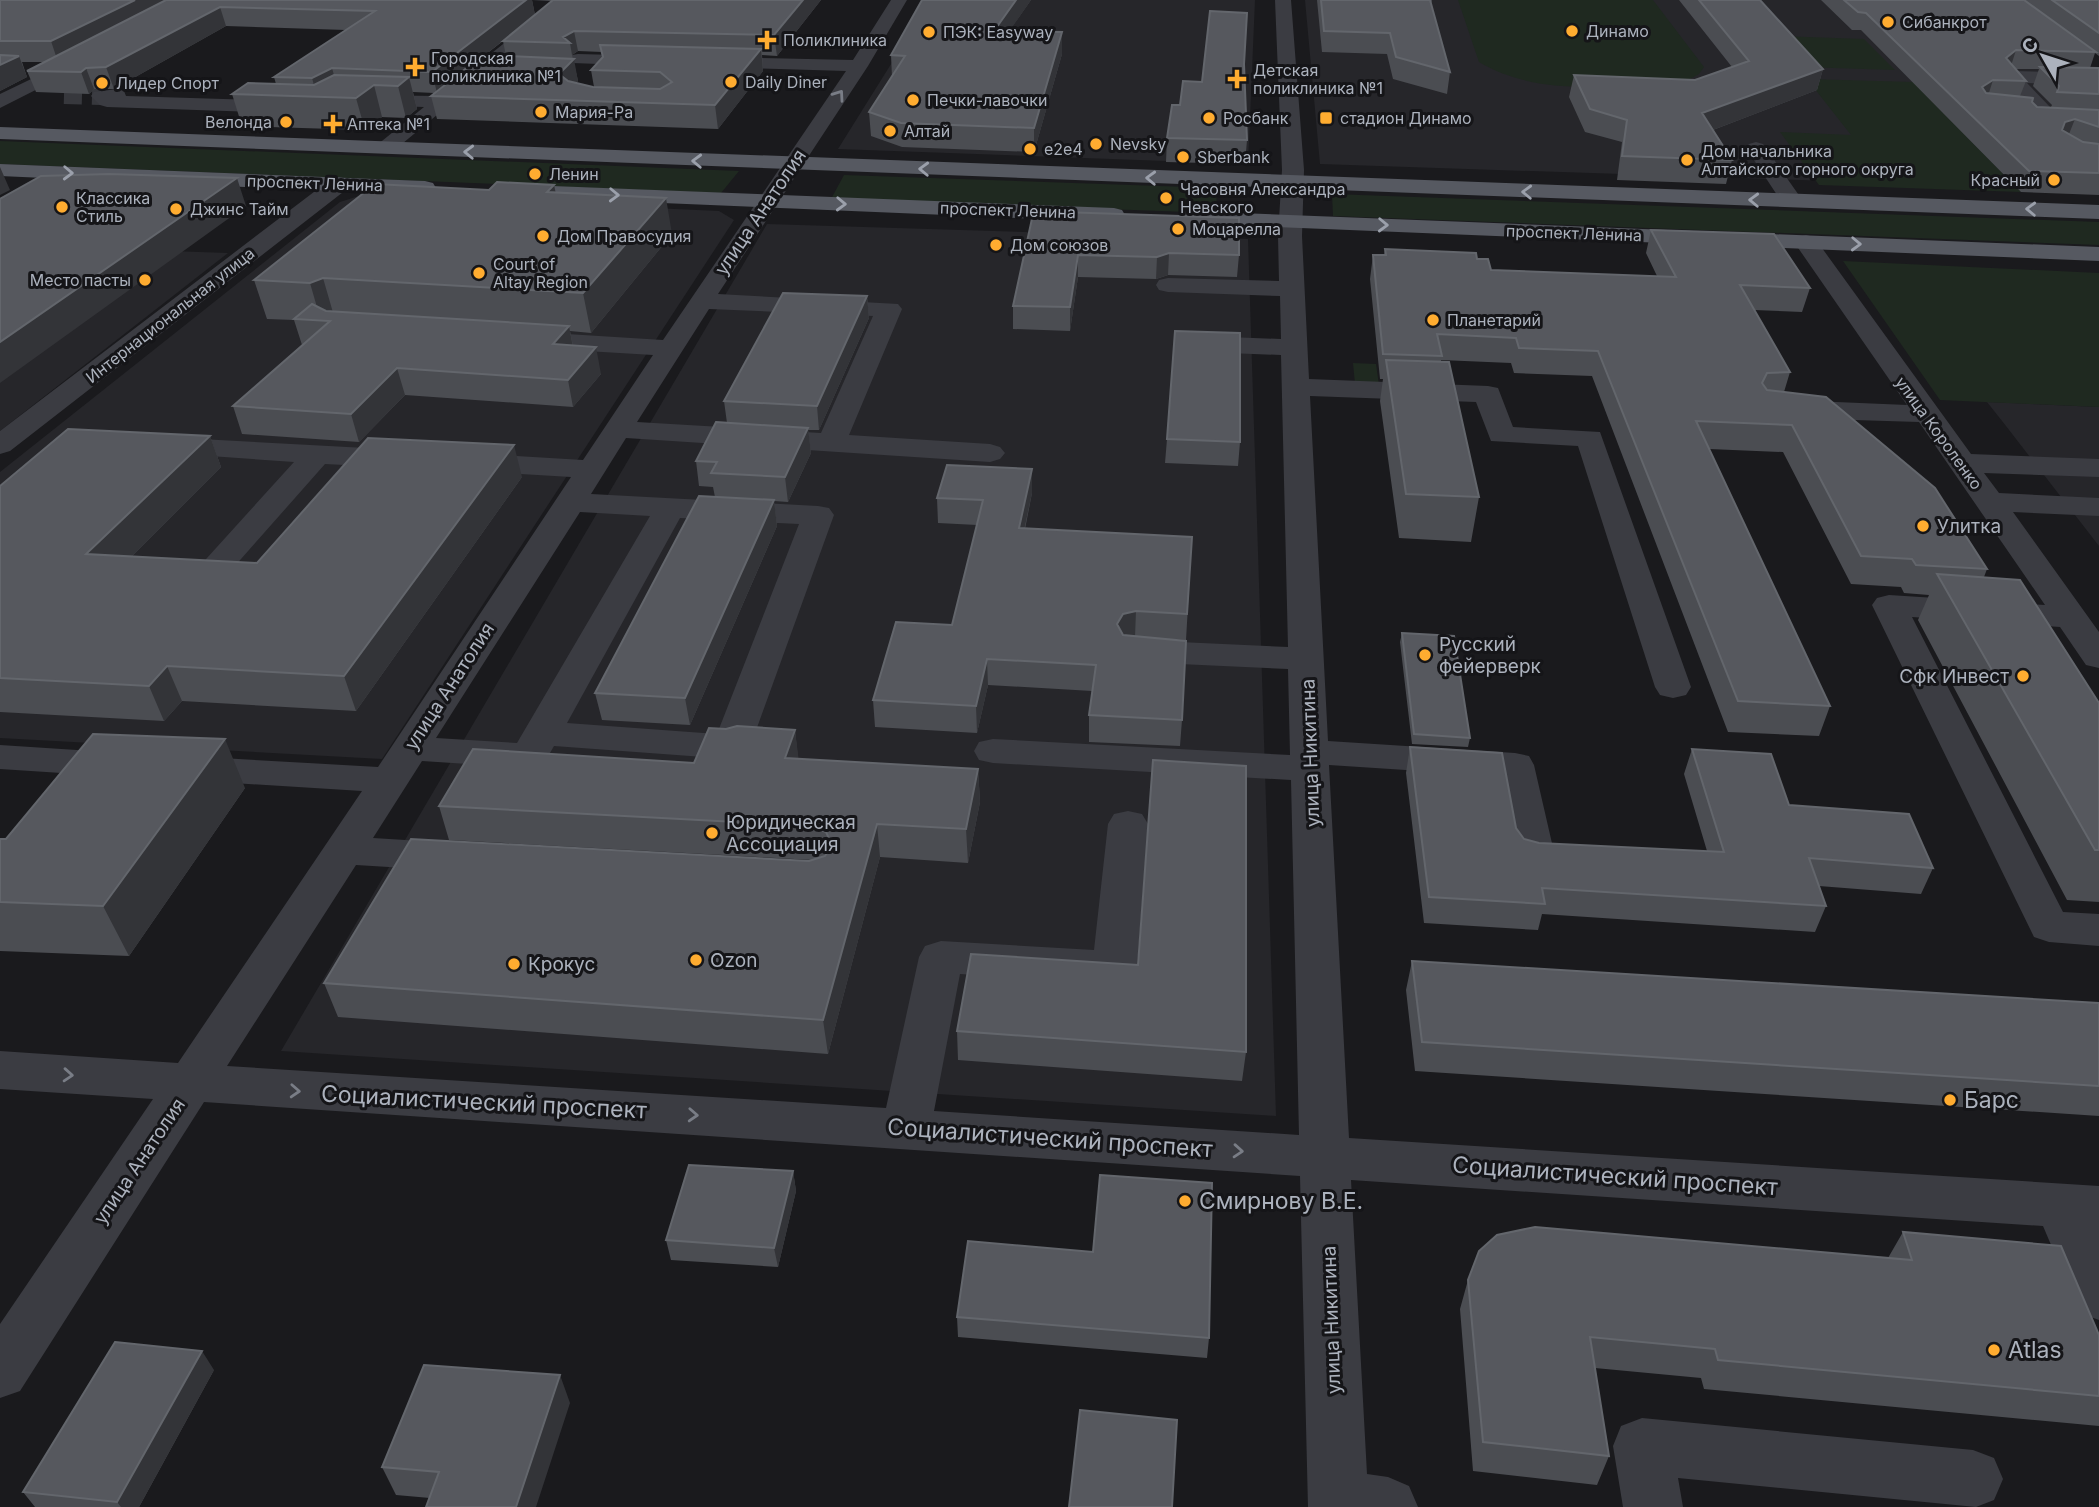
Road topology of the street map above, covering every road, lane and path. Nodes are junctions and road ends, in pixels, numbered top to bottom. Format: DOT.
graph roads {
  1 [pos="899,0"];
  2 [pos="1283,0"];
  3 [pos="563,4"];
  4 [pos="531,7"];
  5 [pos="94,53"];
  6 [pos="578,59"];
  7 [pos="859,66"];
  8 [pos="24,69"];
  9 [pos="483,69"];
  10 [pos="60,70"];
  11 [pos="508,70"];
  12 [pos="561,71"];
  13 [pos="596,78"];
  14 [pos="2099,79"];
  15 [pos="53,94"];
  16 [pos="101,96"];
  17 [pos="9,97"];
  18 [pos="338,98"];
  19 [pos="443,102"];
  20 [pos="1988,107"];
  21 [pos="310,108"];
  22 [pos="0,133"];
  23 [pos="1756,148"];
  24 [pos="384,149"];
  25 [pos="796,158"];
  26 [pos="0,170"];
  27 [pos="340,184"];
  28 [pos="447,189"];
  29 [pos="501,191"];
  30 [pos="766,201"];
  31 [pos="1792,201"];
  32 [pos="1292,202"];
  33 [pos="2099,212"];
  34 [pos="1138,216"];
  35 [pos="1165,217"];
  36 [pos="1805,242"];
  37 [pos="2099,254"];
  38 [pos="1168,285"];
  39 [pos="1292,289"];
  40 [pos="701,301"];
  41 [pos="492,338"];
  42 [pos="1203,344"];
  43 [pos="671,348"];
  44 [pos="1295,368"];
  45 [pos="1770,408"];
  46 [pos="1925,414"];
  47 [pos="616,429"];
  48 [pos="831,443"];
  49 [pos="0,445"];
  50 [pos="140,445"];
  51 [pos="990,453"];
  52 [pos="318,454"];
  53 [pos="1961,463"];
  54 [pos="2099,468"];
  55 [pos="591,469"];
  56 [pos="568,502"];
  57 [pos="1989,502"];
  58 [pos="2099,507"];
  59 [pos="670,508"];
  60 [pos="214,569"];
  61 [pos="2083,624"];
  62 [pos="1136,651"];
  63 [pos="2099,657"];
  64 [pos="1307,659"];
  65 [pos="1673,687"];
  66 [pos="542,733"];
  67 [pos="409,747"];
  68 [pos="993,751"];
  69 [pos="0,757"];
  70 [pos="1311,761"];
  71 [pos="387,780"];
  72 [pos="1128,824"];
  73 [pos="344,850"];
  74 [pos="1532,852"];
  75 [pos="486,859"];
  76 [pos="2099,930"];
  77 [pos="0,1070"];
  78 [pos="190,1085"];
  79 [pos="906,1128"];
  80 [pos="1324,1157"];
  81 [pos="2080,1207"];
  82 [pos="2099,1296"];
  83 [pos="0,1372"];
  84 [pos="1973,1479"];
  85 [pos="1355,1505"];
  86 [pos="1653,1507"];
  1 -- 7 [label="street, улица Анатолия"];
  2 -- 32 [label="street, улица Никитина"];
  3 -- 4 [label="street"];
  3 -- 9 [label="street"];
  5 -- 10 [label="street"];
  6 -- 7 [label="street"];
  25 -- 7 [label="street, улица Анатолия, one-way"];
  8 -- 10 [label="street"];
  9 -- 11 [label="street"];
  9 -- 19 [label="street"];
  10 -- 17 [label="street"];
  12 -- 13 [label="street"];
  14 -- 20 [label="street"];
  15 -- 17 [label="street"];
  16 -- 21 [label="street"];
  18 -- 19 [label="street"];
  19 -- 24 [label="street"];
  22 -- 24 [label="main road, проспект Ленина"];
  23 -- 31 [label="street"];
  25 -- 24 [label="main road, проспект Ленина, one-way"];
  25 -- 30 [label="street, улица Анатолия"];
  32 -- 25 [label="main road, проспект Ленина, one-way"];
  26 -- 27 [label="main road, проспект Ленина, one-way"];
  27 -- 28 [label="main road, проспект Ленина"];
  27 -- 49 [label="street, Интернациональная улица"];
  29 -- 30 [label="main road, проспект Ленина, one-way"];
  30 -- 34 [label="main road, проспект Ленина, one-way"];
  30 -- 40 [label="street, улица Анатолия"];
  31 -- 32 [label="main road, проспект Ленина, one-way"];
  33 -- 31 [label="main road, проспект Ленина, one-way"];
  32 -- 35 [label="main road, проспект Ленина"];
  32 -- 36 [label="main road, проспект Ленина, one-way"];
  32 -- 39 [label="street, улица Никитина"];
  36 -- 37 [label="main road, проспект Ленина, one-way"];
  36 -- 46 [label="street, улица Короленко"];
  38 -- 39 [label="street"];
  39 -- 44 [label="street, улица Никитина"];
  40 -- 43 [label="street, улица Анатолия"];
  40 -- 48 [label="street"];
  41 -- 43 [label="street"];
  42 -- 44 [label="street"];
  43 -- 47 [label="street, улица Анатолия"];
  44 -- 64 [label="street, улица Никитина"];
  44 -- 65 [label="street"];
  45 -- 46 [label="street"];
  46 -- 53 [label="street, улица Короленко"];
  47 -- 48 [label="street"];
  47 -- 55 [label="street, улица Анатолия"];
  48 -- 51 [label="street"];
  50 -- 52 [label="street"];
  52 -- 55 [label="street"];
  52 -- 60 [label="street"];
  53 -- 54 [label="street"];
  53 -- 57 [label="street, улица Короленко"];
  55 -- 56 [label="street, улица Анатолия"];
  56 -- 59 [label="street"];
  56 -- 67 [label="street, улица Анатолия"];
  57 -- 58 [label="street"];
  57 -- 61 [label="street, улица Короленко"];
  59 -- 66 [label="street"];
  59 -- 66 [label="street"];
  61 -- 63 [label="street, улица Короленко"];
  61 -- 76 [label="street"];
  62 -- 64 [label="street"];
  64 -- 70 [label="street, улица Никитина"];
  66 -- 67 [label="street"];
  67 -- 71 [label="street, улица Анатолия"];
  68 -- 70 [label="street"];
  69 -- 71 [label="street"];
  70 -- 74 [label="street"];
  70 -- 80 [label="street, улица Никитина"];
  71 -- 73 [label="street, улица Анатолия"];
  72 -- 79 [label="street"];
  73 -- 75 [label="street"];
  73 -- 78 [label="street, улица Анатолия"];
  77 -- 78 [label="street, Социалистический проспект, one-way"];
  78 -- 79 [label="street, Социалистический проспект, one-way"];
  78 -- 83 [label="street, улица Анатолия"];
  79 -- 80 [label="street, Социалистический проспект, one-way"];
  80 -- 81 [label="street, Социалистический проспект"];
  80 -- 85 [label="street, улица Никитина"];
  81 -- 82 [label="street"];
  84 -- 86 [label="street"];
}
